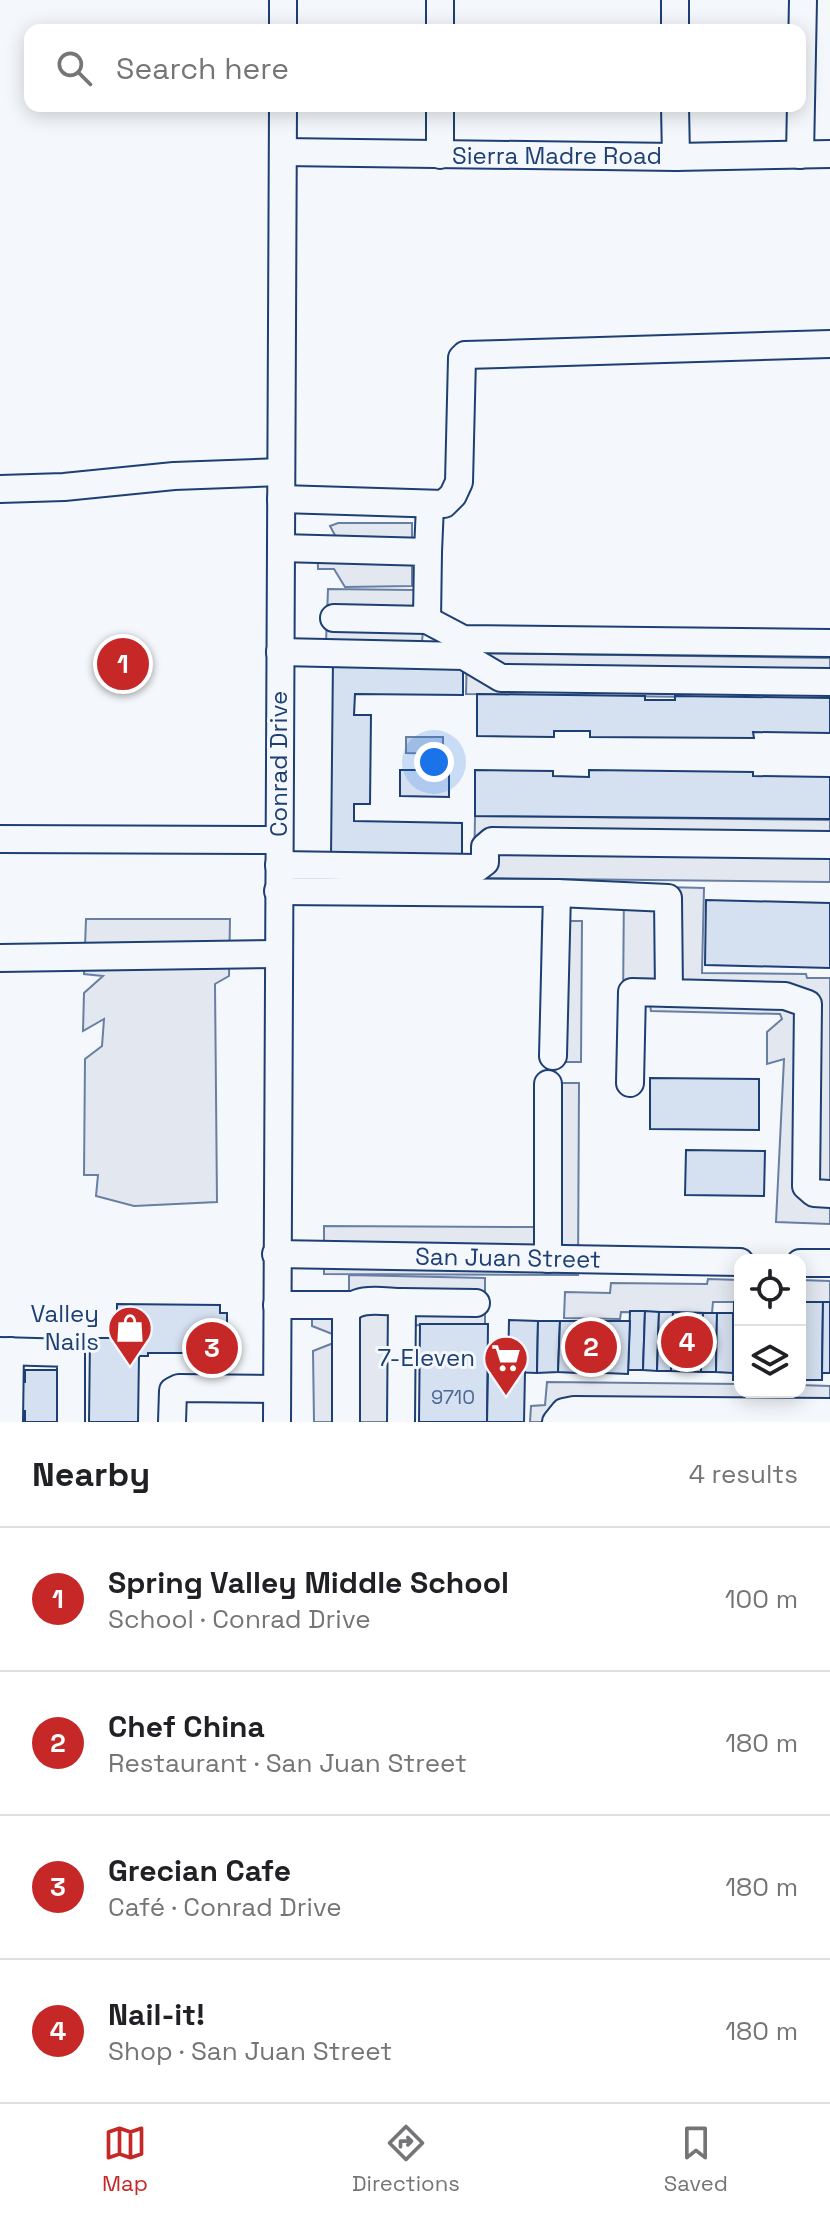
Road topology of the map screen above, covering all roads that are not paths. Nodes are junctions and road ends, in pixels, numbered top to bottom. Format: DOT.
graph roads {
  1 [pos="283,0"];
  2 [pos="440,0"];
  3 [pos="675,0"];
  4 [pos="803,0"];
  5 [pos="283,24"];
  6 [pos="440,24"];
  7 [pos="675,24"];
  8 [pos="803,24"];
  9 [pos="283,112"];
  10 [pos="440,112"];
  11 [pos="675,112"];
  12 [pos="801,112"];
  13 [pos="283,152"];
  14 [pos="830,154"];
  15 [pos="440,155"];
  16 [pos="800,155"];
  17 [pos="676,157"];
  18 [pos="830,344"];
  19 [pos="281,472"];
  20 [pos="0,489"];
  21 [pos="281,499"];
  22 [pos="430,505"];
  23 [pos="281,548"];
  24 [pos="428,552"];
  25 [pos="334,618"];
  26 [pos="427,620"];
  27 [pos="830,643"];
  28 [pos="280,652"];
  29 [pos="830,682"];
  30 [pos="0,839"];
  31 [pos="830,845"];
  32 [pos="279,866"];
  33 [pos="557,893"];
  34 [pos="278,954"];
  35 [pos="0,958"];
  36 [pos="669,993"];
  37 [pos="819,1004"];
  38 [pos="553,1056"];
  39 [pos="630,1083"];
  40 [pos="548,1084"];
  41 [pos="830,1194"];
  42 [pos="276,1254"];
  43 [pos="548,1259"];
  44 [pos="734,1262"];
  45 [pos="806,1263"];
  46 [pos="830,1263"];
  47 [pos="402,1302"];
  48 [pos="476,1303"];
  49 [pos="277,1305"];
  50 [pos="350,1305"];
  51 [pos="5,1351"];
  52 [pos="277,1389"];
  53 [pos="830,1412"];
  54 [pos="725,1417"];
  55 [pos="759,1417"];
  56 [pos="9,1422"];
  57 [pos="71,1422"];
  58 [pos="172,1422"];
  59 [pos="277,1422"];
  60 [pos="346,1422"];
  61 [pos="401,1422"];
  62 [pos="556,1422"];
  1 -- 5 [label="street"];
  2 -- 6 [label="street"];
  3 -- 7 [label="street"];
  4 -- 8 [label="street"];
  9 -- 13 [label="street, Conrad Drive"];
  10 -- 15 [label="street"];
  11 -- 17 [label="street"];
  12 -- 16 [label="street"];
  13 -- 15 [label="street, Sierra Madre Road"];
  13 -- 19 [label="street, Conrad Drive"];
  14 -- 16 [label="street, Sierra Madre Road"];
  15 -- 17 [label="street, Sierra Madre Road"];
  16 -- 17 [label="street, Sierra Madre Road"];
  18 -- 22 [label="street"];
  19 -- 20 [label="street"];
  19 -- 21 [label="street, Conrad Drive"];
  21 -- 22 [label="street"];
  21 -- 23 [label="street, Conrad Drive"];
  22 -- 24 [label="street"];
  23 -- 24 [label="street"];
  23 -- 28 [label="street, Conrad Drive"];
  24 -- 26 [label="street"];
  25 -- 26 [label="street"];
  26 -- 27 [label="street"];
  28 -- 29 [label="street"];
  28 -- 32 [label="street, Conrad Drive"];
  30 -- 32 [label="street"];
  31 -- 32 [label="street"];
  32 -- 33 [label="street"];
  32 -- 34 [label="street, Conrad Drive"];
  33 -- 36 [label="street"];
  33 -- 38 [label="street"];
  34 -- 35 [label="street"];
  34 -- 42 [label="street, Conrad Drive"];
  36 -- 37 [label="street"];
  36 -- 39 [label="street"];
  37 -- 41 [label="street"];
  40 -- 43 [label="street"];
  42 -- 43 [label="street, San Juan Street"];
  42 -- 49 [label="street, Conrad Drive"];
  43 -- 44 [label="street, San Juan Street"];
  45 -- 46 [label="street"];
  47 -- 48 [label="street"];
  47 -- 50 [label="street"];
  47 -- 61 [label="street"];
  49 -- 50 [label="street"];
  49 -- 52 [label="street, Conrad Drive"];
  50 -- 60 [label="street"];
  51 -- 56 [label="street"];
  51 -- 57 [label="street"];
  52 -- 58 [label="street"];
  52 -- 59 [label="street, Conrad Drive"];
  53 -- 55 [label="street"];
  54 -- 55 [label="street"];
  54 -- 62 [label="street"];
}
